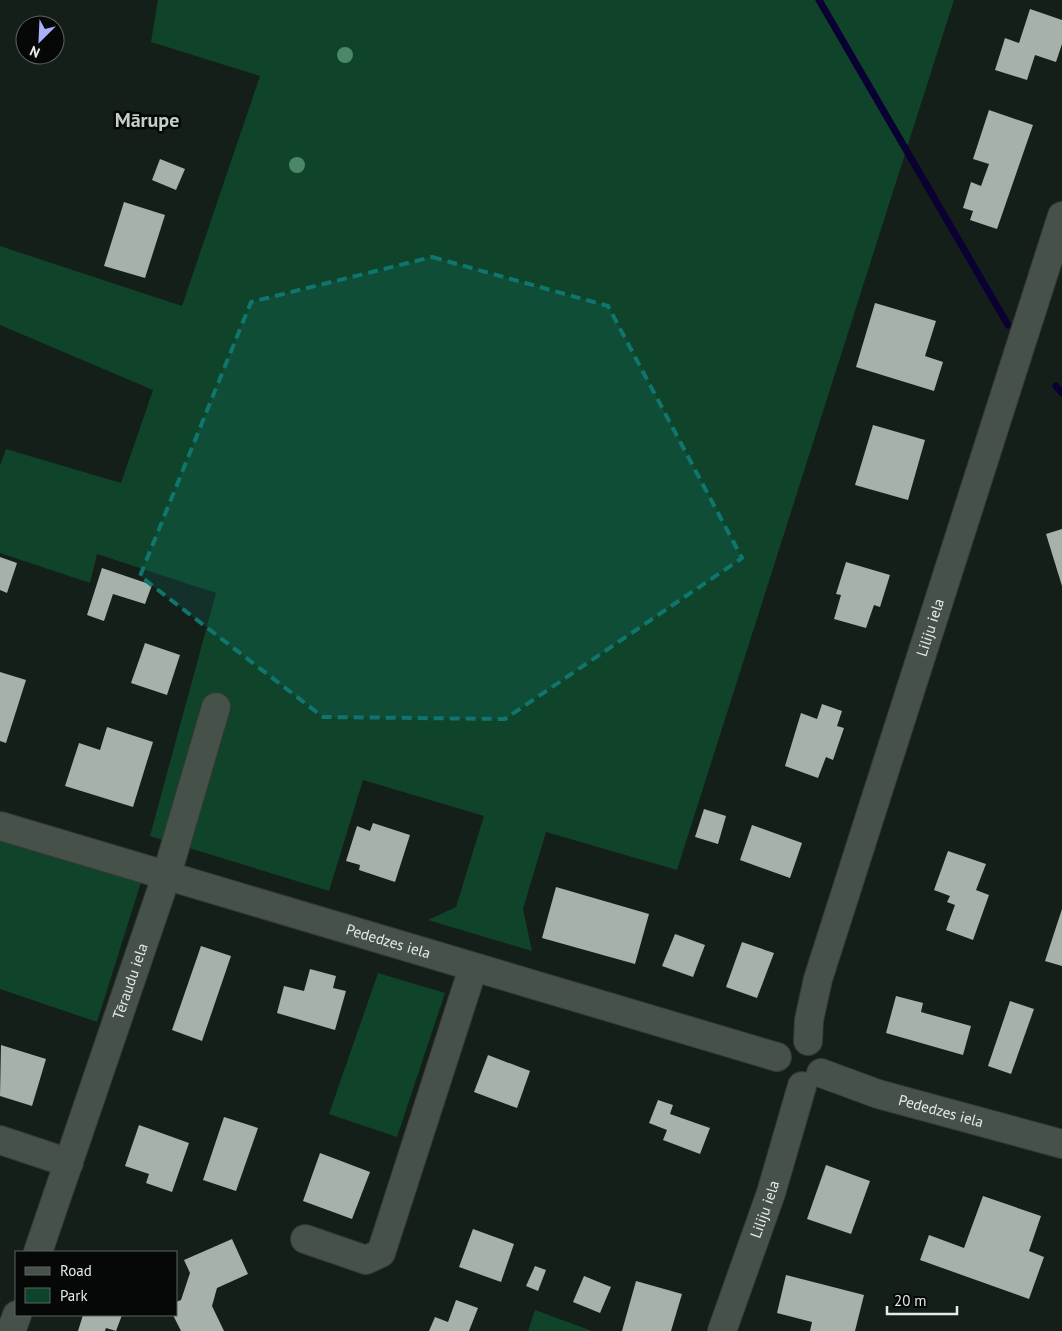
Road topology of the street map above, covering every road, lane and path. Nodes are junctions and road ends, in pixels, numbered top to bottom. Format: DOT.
graph roads {
  1 [pos="1062,216"];
  2 [pos="216,707"];
  3 [pos="0,826"];
  4 [pos="167,874"];
  5 [pos="474,968"];
  6 [pos="808,1041"];
  7 [pos="777,1057"];
  8 [pos="812,1080"];
  9 [pos="0,1140"];
  10 [pos="1062,1144"];
  11 [pos="69,1163"];
  12 [pos="305,1240"];
  13 [pos="38,1251"];
  14 [pos="17,1316"];
  15 [pos="11,1331"];
  16 [pos="722,1331"];
  1 -- 6 [label="street, Liliju iela"];
  2 -- 4 [label="street, Tēraudu iela"];
  3 -- 4 [label="street, Pededzes iela"];
  4 -- 5 [label="street, Pededzes iela"];
  4 -- 11 [label="street, Tēraudu iela"];
  5 -- 7 [label="street, Pededzes iela"];
  5 -- 12 [label="street"];
  6 -- 7 [label="street"];
  6 -- 8 [label="street"];
  7 -- 8 [label="street"];
  8 -- 10 [label="street, Pededzes iela"];
  8 -- 16 [label="street, Liliju iela"];
  9 -- 11 [label="street"];
  11 -- 13 [label="street, Tēraudu iela"];
  14 -- 15 [label="street"];
}
